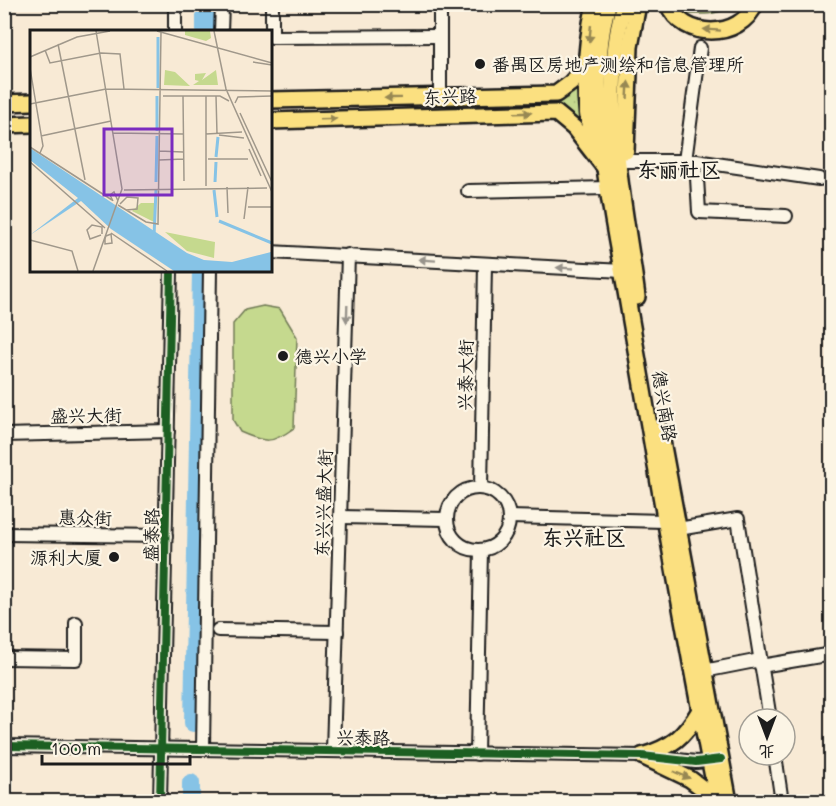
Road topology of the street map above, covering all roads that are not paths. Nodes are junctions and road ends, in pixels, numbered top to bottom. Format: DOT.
graph roads {
  1 [pos="175,4"];
  2 [pos="222,4"];
  3 [pos="272,4"];
  4 [pos="440,4"];
  5 [pos="638,4"];
  6 [pos="668,4"];
  7 [pos="755,4"];
  8 [pos="610,9"];
  9 [pos="175,30"];
  10 [pos="221,30"];
  11 [pos="440,36"];
  12 [pos="700,48"];
  13 [pos="587,64"];
  14 [pos="440,97"];
  15 [pos="272,100"];
  16 [pos="30,102"];
  17 [pos="4,103"];
  18 [pos="272,121"];
  19 [pos="4,124"];
  20 [pos="30,124"];
  21 [pos="596,155"];
  22 [pos="626,161"];
  23 [pos="691,161"];
  24 [pos="606,169"];
  25 [pos="819,180"];
  26 [pos="609,188"];
  27 [pos="468,191"];
  28 [pos="626,212"];
  29 [pos="786,216"];
  30 [pos="272,252"];
  31 [pos="348,255"];
  32 [pos="485,264"];
  33 [pos="623,270"];
  34 [pos="171,272"];
  35 [pos="210,272"];
  36 [pos="168,431"];
  37 [pos="4,435"];
  38 [pos="480,488"];
  39 [pos="340,517"];
  40 [pos="509,517"];
  41 [pos="446,519"];
  42 [pos="664,521"];
  43 [pos="678,529"];
  44 [pos="4,534"];
  45 [pos="166,536"];
  46 [pos="481,550"];
  47 [pos="76,623"];
  48 [pos="218,630"];
  49 [pos="337,632"];
  50 [pos="831,654"];
  51 [pos="4,658"];
  52 [pos="761,663"];
  53 [pos="704,671"];
  54 [pos="768,707"];
  55 [pos="700,710"];
  56 [pos="4,746"];
  57 [pos="161,749"];
  58 [pos="203,749"];
  59 [pos="333,752"];
  60 [pos="477,754"];
  61 [pos="642,756"];
  62 [pos="715,760"];
  63 [pos="777,767"];
  64 [pos="160,801"];
  65 [pos="722,801"];
  66 [pos="783,801"];
  1 -- 9 [label="street"];
  2 -- 10 [label="street"];
  3 -- 11 [label="street"];
  4 -- 11 [label="street"];
  22 -- 5 [label="main road, one-way"];
  7 -- 6 [label="main road, one-way"];
  8 -- 13 [label="main road, one-way"];
  8 -- 24 [label="main road, 德兴南路"];
  8 -- 28 [label="main road, 德兴南路"];
  11 -- 14 [label="street"];
  12 -- 23 [label="street"];
  13 -- 14 [label="main road, 东兴路"];
  13 -- 21 [label="main road"];
  14 -- 15 [label="main road, 东兴路, one-way"];
  16 -- 17 [label="main road"];
  18 -- 21 [label="main road, 东兴路, one-way"];
  19 -- 20 [label="main road"];
  21 -- 24 [label="main road, 东兴路"];
  22 -- 23 [label="street"];
  22 -- 28 [label="main road"];
  23 -- 25 [label="street"];
  23 -- 29 [label="street"];
  24 -- 26 [label="main road, 德兴南路"];
  26 -- 27 [label="street"];
  26 -- 33 [label="main road, 德兴南路"];
  28 -- 43 [label="main road, 德兴南路"];
  30 -- 31 [label="street"];
  32 -- 31 [label="street, one-way"];
  31 -- 39 [label="street, 东兴兴盛大街, one-way"];
  33 -- 32 [label="street, one-way"];
  32 -- 38 [label="street, 兴泰大街"];
  33 -- 42 [label="main road, 德兴南路"];
  34 -- 36 [label="street, 盛泰路"];
  35 -- 58 [label="street"];
  36 -- 37 [label="street, 盛兴大街"];
  36 -- 45 [label="street, 盛泰路"];
  38 -- 40 [label="street"];
  38 -- 41 [label="street"];
  39 -- 41 [label="street"];
  39 -- 49 [label="street, 东兴兴盛大街"];
  40 -- 42 [label="street"];
  40 -- 46 [label="street"];
  41 -- 46 [label="street"];
  42 -- 55 [label="main road, 德兴南路"];
  43 -- 52 [label="street"];
  43 -- 53 [label="main road, 德兴南路"];
  44 -- 45 [label="street, 惠众街"];
  45 -- 57 [label="street, 盛泰路"];
  46 -- 60 [label="street"];
  47 -- 51 [label="street"];
  48 -- 49 [label="street"];
  49 -- 59 [label="street, 东兴兴盛大街"];
  50 -- 52 [label="street"];
  52 -- 53 [label="street"];
  52 -- 54 [label="street"];
  53 -- 62 [label="main road, 德兴南路"];
  55 -- 61 [label="main road"];
  55 -- 62 [label="main road, 德兴南路"];
  56 -- 57 [label="street, 兴泰路"];
  57 -- 58 [label="street, 兴泰路"];
  57 -- 64 [label="street, 盛泰路"];
  58 -- 59 [label="street, 兴泰路"];
  59 -- 60 [label="street, 兴泰路"];
  60 -- 61 [label="street, 兴泰路"];
  61 -- 62 [label="street, 兴泰路"];
  61 -- 65 [label="main road, one-way"];
  62 -- 65 [label="main road, 德兴南路"];
  63 -- 66 [label="street"];
}
